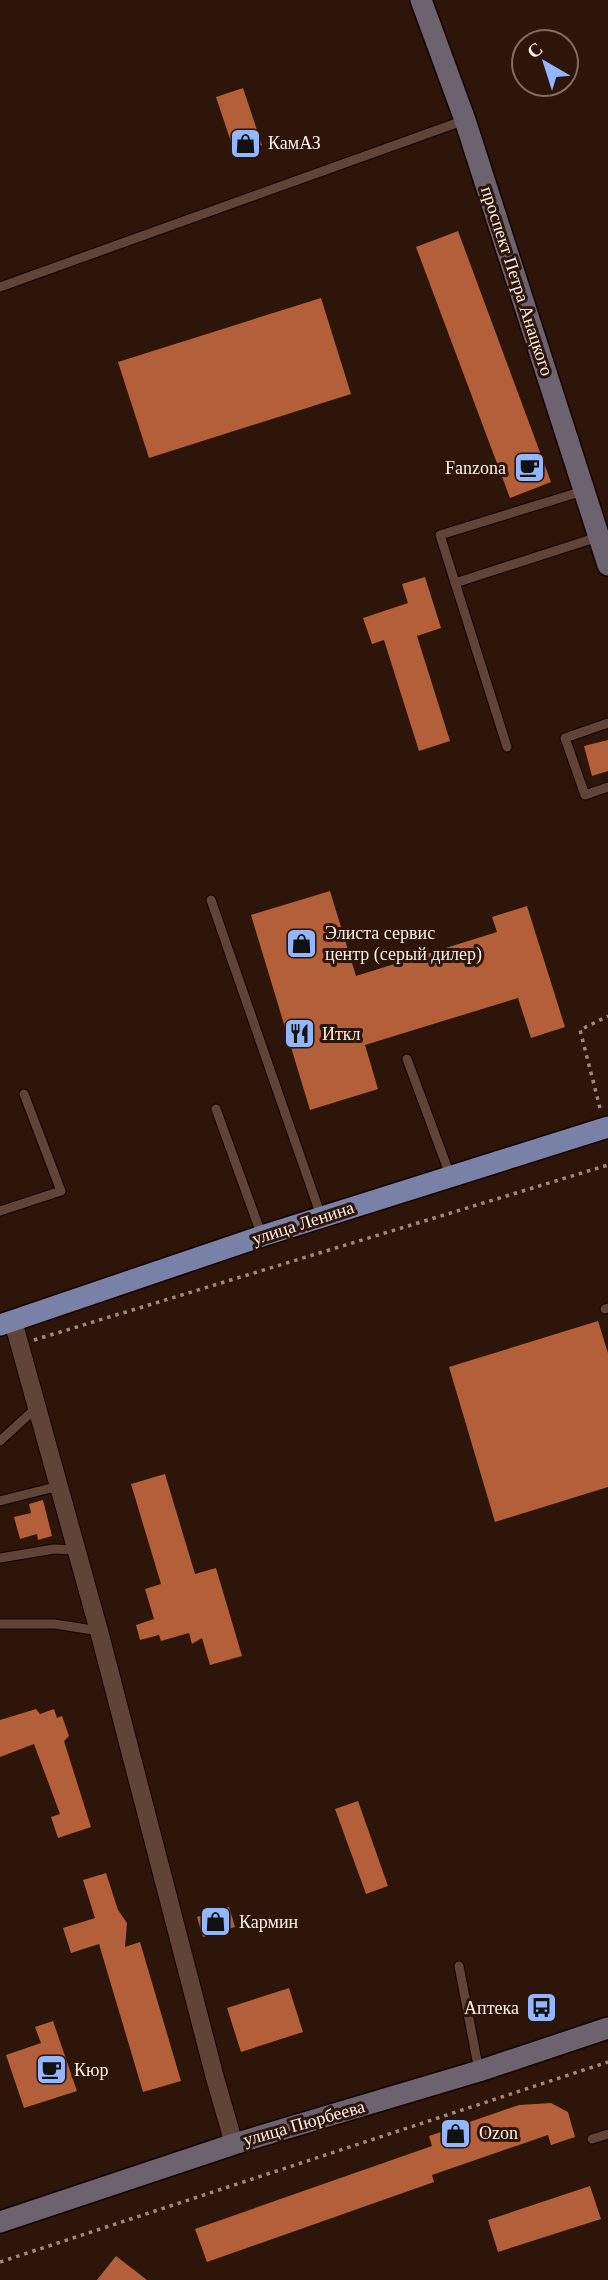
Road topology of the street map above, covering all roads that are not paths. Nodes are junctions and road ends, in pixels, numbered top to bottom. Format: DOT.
graph roads {
  1 [pos="421,0"];
  2 [pos="465,120"];
  3 [pos="0,287"];
  4 [pos="585,490"];
  5 [pos="598,537"];
  6 [pos="608,565"];
  7 [pos="456,583"];
  8 [pos="608,723"];
  9 [pos="507,747"];
  10 [pos="608,788"];
  11 [pos="211,900"];
  12 [pos="407,1059"];
  13 [pos="24,1094"];
  14 [pos="216,1109"];
  15 [pos="604,1118"];
  16 [pos="450,1176"];
  17 [pos="0,1211"];
  18 [pos="322,1217"];
  19 [pos="262,1236"];
  20 [pos="6,1323"];
  21 [pos="37,1408"];
  22 [pos="0,1441"];
  23 [pos="59,1486"];
  24 [pos="0,1501"];
  25 [pos="76,1549"];
  26 [pos="0,1558"];
  27 [pos="0,1624"];
  28 [pos="99,1631"];
  29 [pos="459,1966"];
  30 [pos="608,2028"];
  31 [pos="479,2071"];
  32 [pos="608,2134"];
  33 [pos="592,2139"];
  34 [pos="234,2144"];
  35 [pos="1,2218"];
  1 -- 2 [label="main road, проспект Петра Анацкого"];
  2 -- 3 [label="lane"];
  2 -- 4 [label="main road, проспект Петра Анацкого"];
  4 -- 5 [label="main road, проспект Петра Анацкого"];
  4 -- 7 [label="lane"];
  5 -- 6 [label="main road, проспект Петра Анацкого"];
  5 -- 7 [label="lane"];
  7 -- 9 [label="lane"];
  8 -- 10 [label="lane"];
  11 -- 18 [label="lane"];
  12 -- 16 [label="lane"];
  13 -- 17 [label="lane"];
  14 -- 19 [label="lane"];
  15 -- 16 [label="main road, улица Ленина"];
  16 -- 18 [label="main road, улица Ленина"];
  18 -- 19 [label="main road, улица Ленина"];
  19 -- 20 [label="main road, улица Ленина"];
  20 -- 21 [label="street"];
  21 -- 22 [label="lane"];
  21 -- 23 [label="street"];
  23 -- 24 [label="lane"];
  23 -- 25 [label="street"];
  25 -- 26 [label="lane"];
  25 -- 28 [label="street"];
  27 -- 28 [label="lane"];
  28 -- 34 [label="street"];
  29 -- 31 [label="lane"];
  30 -- 31 [label="main road, улица Пюрбеева"];
  31 -- 34 [label="main road, улица Пюрбеева"];
  32 -- 33 [label="lane"];
  34 -- 35 [label="main road, улица Пюрбеева"];
}
